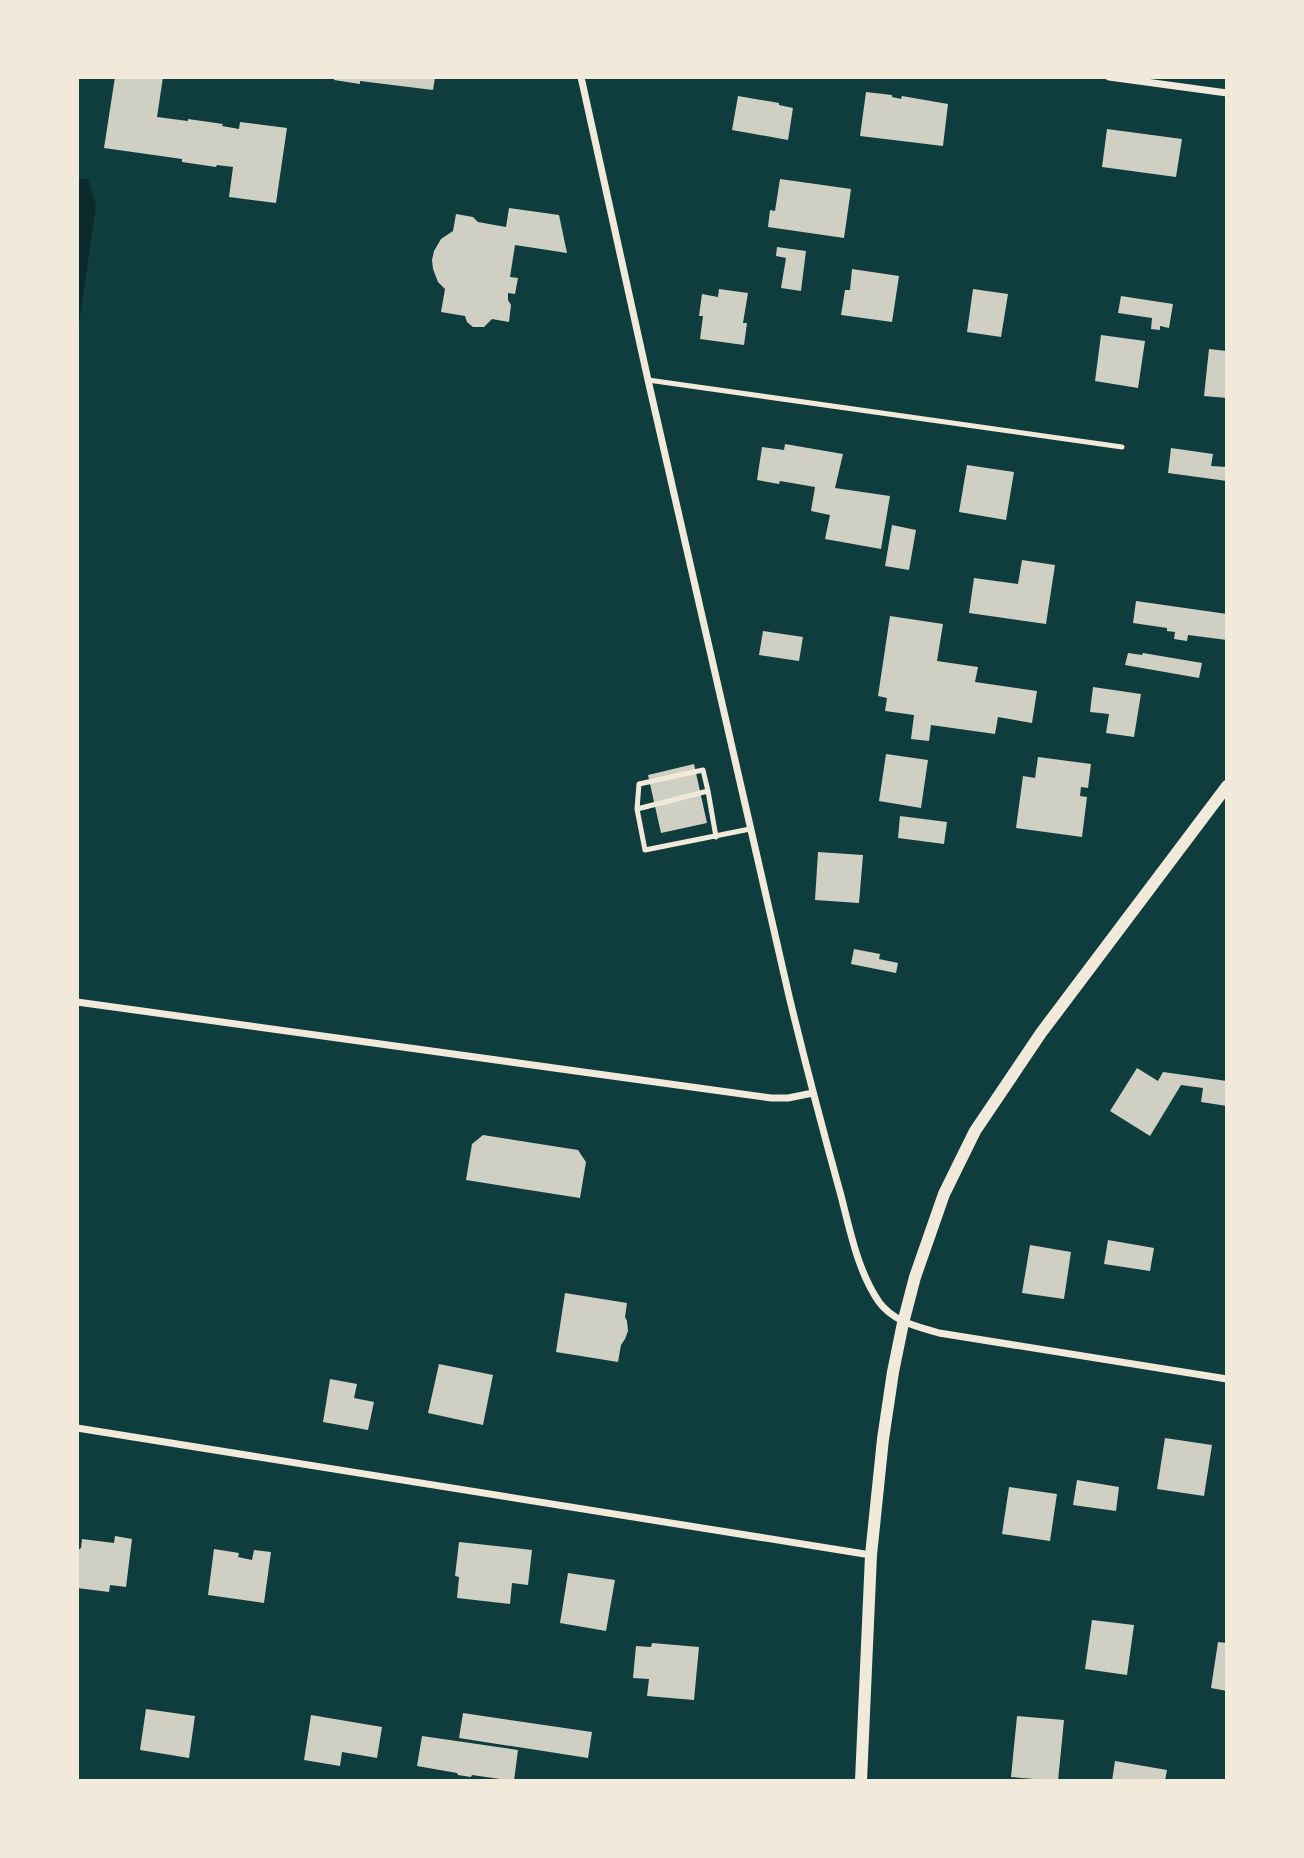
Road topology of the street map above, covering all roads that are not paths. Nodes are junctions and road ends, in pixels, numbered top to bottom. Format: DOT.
graph roads {
  1 [pos="581,77"];
  2 [pos="1109,77"];
  3 [pos="1227,93"];
  4 [pos="648,380"];
  5 [pos="1122,447"];
  6 [pos="1227,786"];
  7 [pos="708,792"];
  8 [pos="637,809"];
  9 [pos="750,829"];
  10 [pos="716,837"];
  11 [pos="77,1002"];
  12 [pos="813,1093"];
  13 [pos="903,1323"];
  14 [pos="1227,1378"];
  15 [pos="77,1428"];
  16 [pos="872,1555"];
  17 [pos="861,1781"];
  1 -- 4 [label="street"];
  2 -- 3 [label="street"];
  4 -- 5 [label="lane"];
  4 -- 9 [label="street"];
  6 -- 13 [label="street"];
  7 -- 8 [label="lane"];
  7 -- 8 [label="lane"];
  7 -- 10 [label="lane"];
  8 -- 10 [label="lane"];
  9 -- 10 [label="lane"];
  9 -- 12 [label="street"];
  11 -- 12 [label="street"];
  12 -- 13 [label="street"];
  13 -- 14 [label="street"];
  13 -- 16 [label="street"];
  15 -- 16 [label="street"];
  16 -- 17 [label="street"];
}
